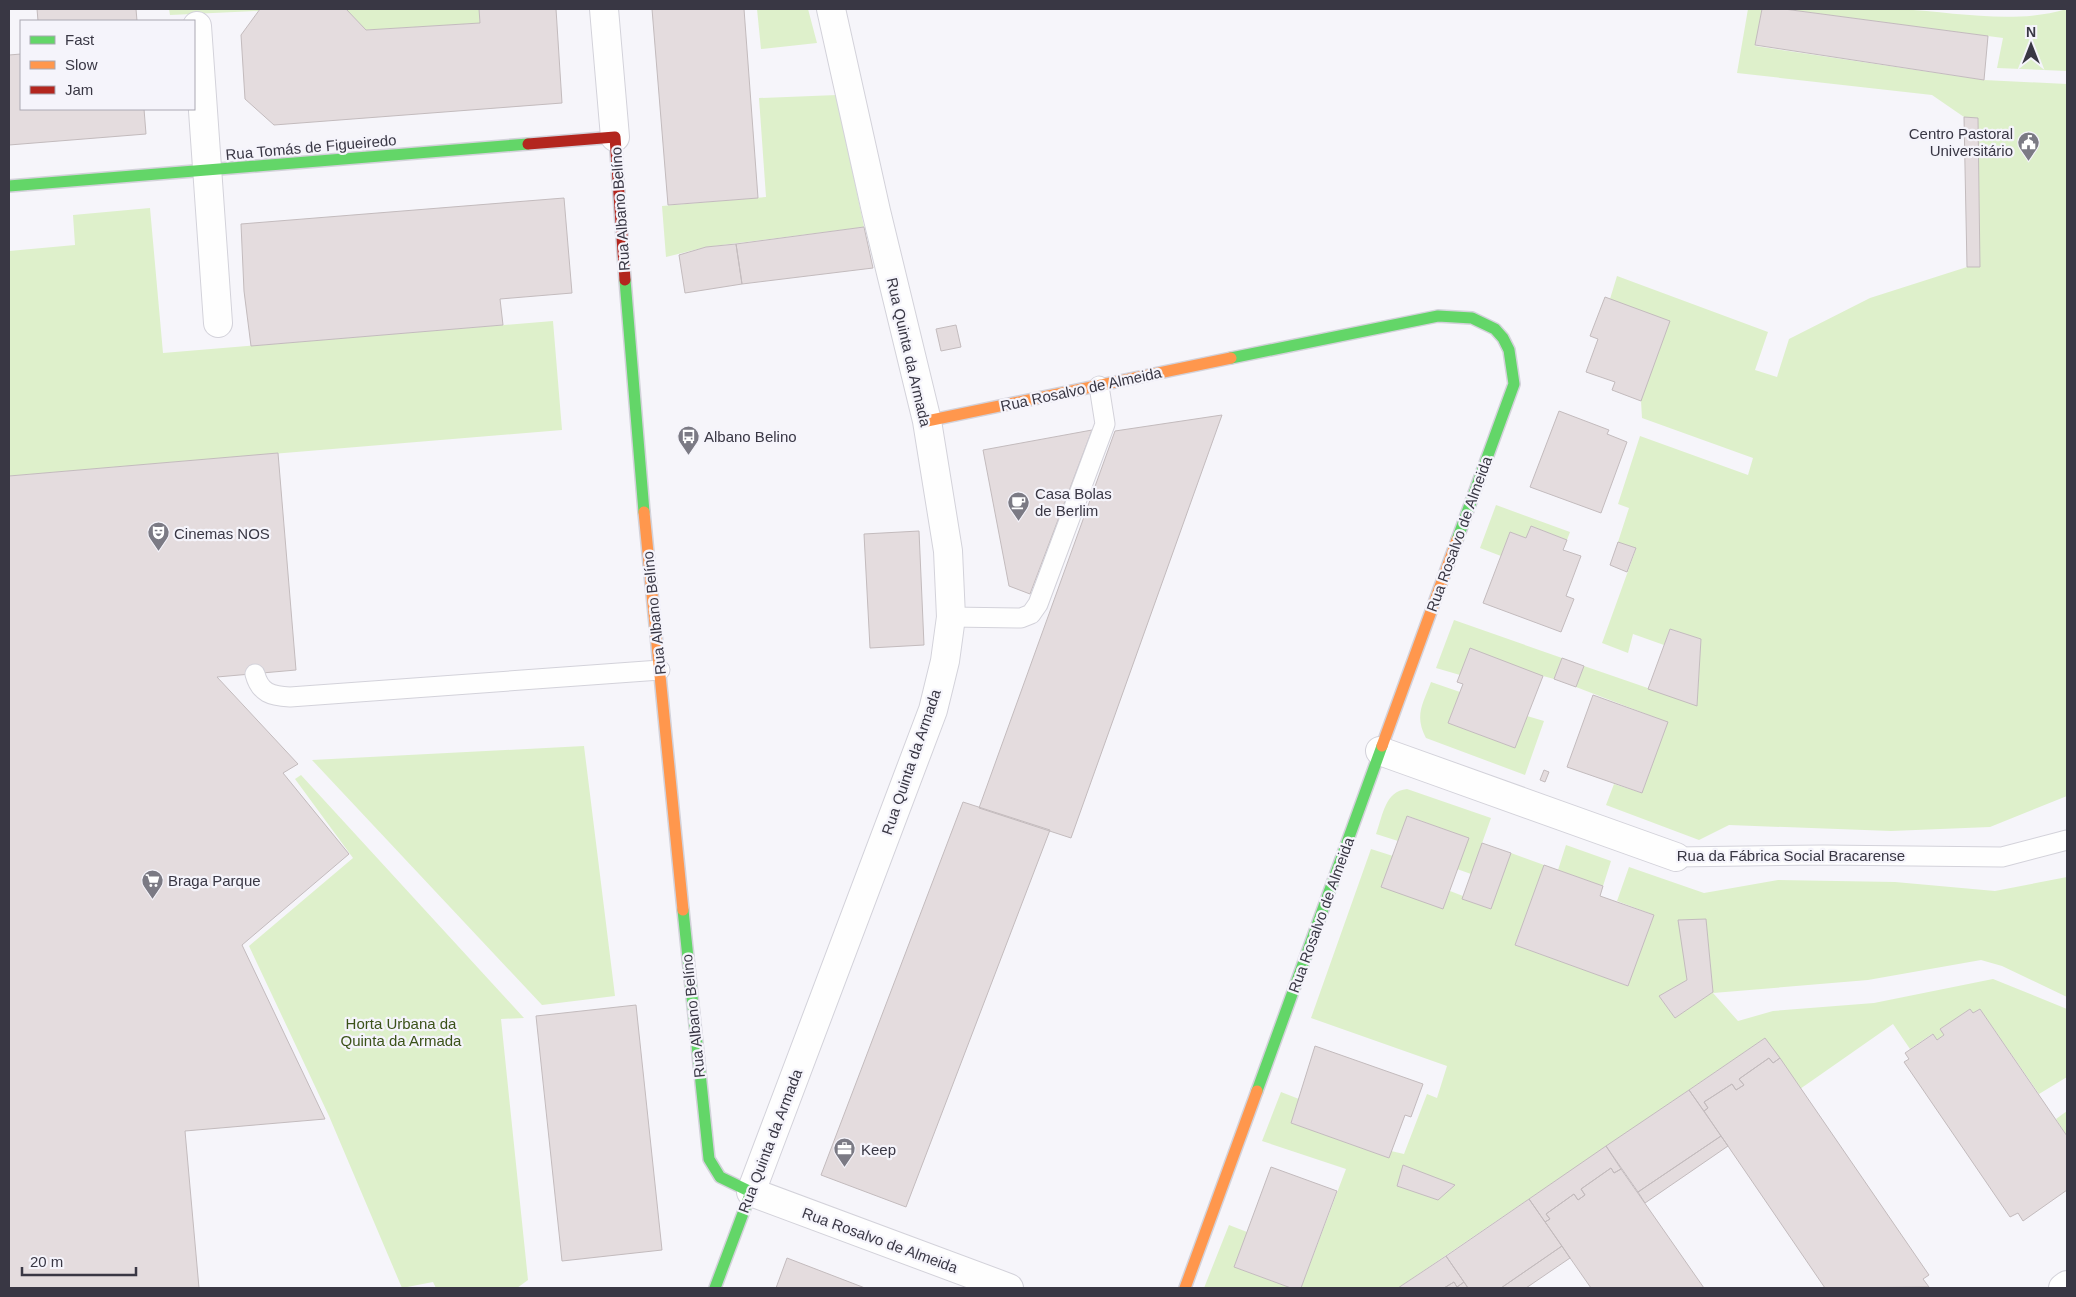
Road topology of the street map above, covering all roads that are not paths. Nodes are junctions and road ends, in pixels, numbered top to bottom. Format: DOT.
graph roads {
  1 [pos="604,9"];
  2 [pos="831,9"];
  3 [pos="197,26"];
  4 [pos="615,137"];
  5 [pos="207,170"];
  6 [pos="9,186"];
  7 [pos="218,323"];
  8 [pos="1098,386"];
  9 [pos="927,421"];
  10 [pos="951,617"];
  11 [pos="660,670"];
  12 [pos="255,674"];
  13 [pos="1380,751"];
  14 [pos="2067,840"];
  15 [pos="1676,857"];
  16 [pos="751,1192"];
  17 [pos="2067,1285"];
  18 [pos="716,1288"];
  19 [pos="1009,1288"];
  20 [pos="1185,1288"];
  21 [pos="2063,1288"];
  1 -- 4 [label="street, Rua Albano Belíno"];
  2 -- 9 [label="street, Rua Quinta da Armada"];
  3 -- 5 [label="street"];
  4 -- 5 [label="street, Rua Tomás de Figueiredo"];
  4 -- 11 [label="street, Rua Albano Belíno"];
  5 -- 6 [label="street, Rua Tomás de Figueiredo"];
  5 -- 7 [label="street"];
  8 -- 9 [label="street, Rua Rosalvo de Almeida"];
  8 -- 10 [label="lane"];
  8 -- 13 [label="street, Rua Rosalvo de Almeida"];
  9 -- 10 [label="street, Rua Quinta da Armada"];
  10 -- 16 [label="street, Rua Quinta da Armada"];
  11 -- 12 [label="lane"];
  11 -- 16 [label="street, Rua Albano Belíno"];
  13 -- 15 [label="street, Rua da Fábrica Social Bracarense"];
  13 -- 20 [label="street, Rua Rosalvo de Almeida"];
  14 -- 15 [label="lane, Rua da Fábrica Social Bracarense"];
  16 -- 18 [label="street, Rua Quinta da Armada"];
  16 -- 19 [label="street, Rua Rosalvo de Almeida"];
  17 -- 21 [label="street"];
}
